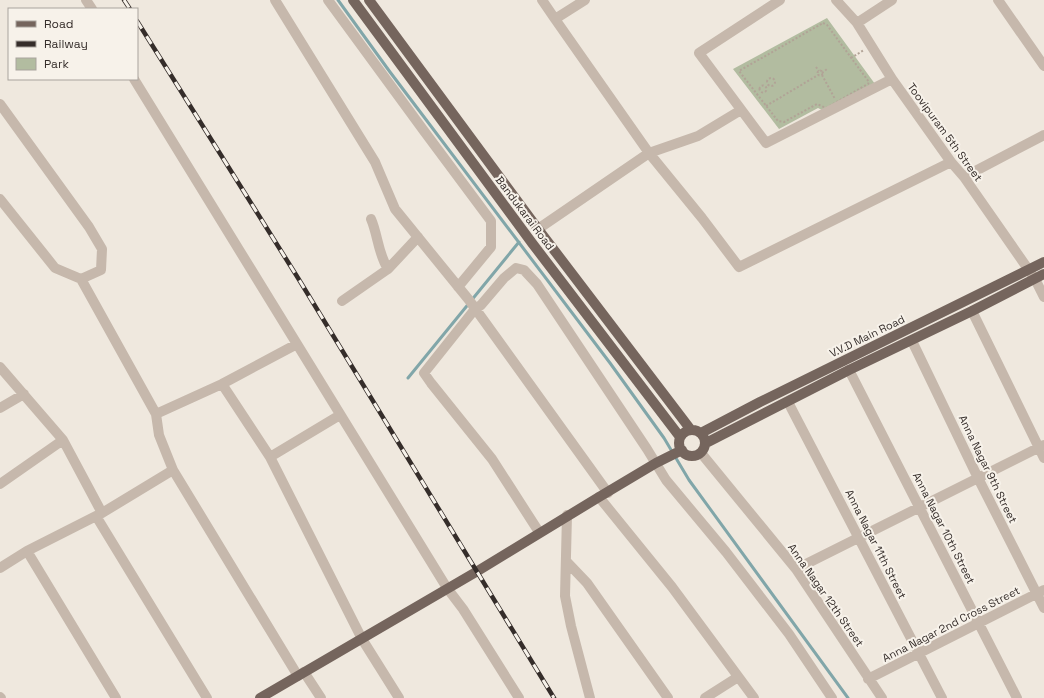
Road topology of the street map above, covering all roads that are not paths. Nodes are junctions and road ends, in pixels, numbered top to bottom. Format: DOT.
graph roads {
  1 [pos="275,0"];
  2 [pos="328,0"];
  3 [pos="353,0"];
  4 [pos="369,0"];
  5 [pos="542,0"];
  6 [pos="585,0"];
  7 [pos="780,0"];
  8 [pos="836,0"];
  9 [pos="892,0"];
  10 [pos="998,0"];
  11 [pos="555,19"];
  12 [pos="857,23"];
  13 [pos="1044,66"];
  14 [pos="892,79"];
  15 [pos="135,80"];
  16 [pos="0,104"];
  17 [pos="741,110"];
  18 [pos="1044,134"];
  19 [pos="649,153"];
  20 [pos="951,162"];
  21 [pos="964,177"];
  22 [pos="0,198"];
  23 [pos="371,219"];
  24 [pos="538,229"];
  25 [pos="418,237"];
  26 [pos="1044,262"];
  27 [pos="388,269"];
  28 [pos="1028,270"];
  29 [pos="1040,277"];
  30 [pos="81,279"];
  31 [pos="458,287"];
  32 [pos="1044,297"];
  33 [pos="342,302"];
  34 [pos="472,305"];
  35 [pos="972,312"];
  36 [pos="912,340"];
  37 [pos="297,344"];
  38 [pos="0,367"];
  39 [pos="849,370"];
  40 [pos="222,384"];
  41 [pos="24,394"];
  42 [pos="788,402"];
  43 [pos="0,408"];
  44 [pos="156,414"];
  45 [pos="340,415"];
  46 [pos="691,430"];
  47 [pos="701,433"];
  48 [pos="680,438"];
  49 [pos="63,440"];
  50 [pos="706,443"];
  51 [pos="1041,446"];
  52 [pos="679,451"];
  53 [pos="701,453"];
  54 [pos="270,457"];
  55 [pos="1044,458"];
  56 [pos="660,461"];
  57 [pos="173,470"];
  58 [pos="978,478"];
  59 [pos="0,484"];
  60 [pos="603,495"];
  61 [pos="920,507"];
  62 [pos="99,515"];
  63 [pos="567,515"];
  64 [pos="539,532"];
  65 [pos="859,537"];
  66 [pos="27,551"];
  67 [pos="566,562"];
  68 [pos="0,568"];
  69 [pos="796,569"];
  70 [pos="447,588"];
  71 [pos="1040,592"];
  72 [pos="1044,608"];
  73 [pos="979,623"];
  74 [pos="362,639"];
  75 [pos="919,654"];
  76 [pos="301,674"];
  77 [pos="738,677"];
  78 [pos="868,679"];
  79 [pos="116,698"];
  80 [pos="208,698"];
  81 [pos="260,698"];
  82 [pos="320,698"];
  83 [pos="399,698"];
  84 [pos="519,698"];
  85 [pos="590,698"];
  86 [pos="668,698"];
  87 [pos="705,698"];
  88 [pos="754,698"];
  89 [pos="832,698"];
  90 [pos="882,698"];
  91 [pos="942,698"];
  92 [pos="1016,698"];
  1 -- 25 [label="street"];
  2 -- 31 [label="street"];
  3 -- 48 [label="main road, Bandukarai Road"];
  4 -- 24 [label="main road, Bandukarai Road"];
  5 -- 11 [label="street"];
  6 -- 11 [label="street"];
  7 -- 17 [label="street"];
  8 -- 12 [label="street, Toovipuram 5th Street"];
  9 -- 12 [label="street"];
  10 -- 13 [label="street"];
  11 -- 19 [label="street"];
  12 -- 14 [label="street, Toovipuram 5th Street"];
  14 -- 17 [label="street"];
  14 -- 20 [label="street, Toovipuram 5th Street"];
  15 -- 37 [label="street"];
  16 -- 30 [label="street"];
  17 -- 19 [label="street"];
  18 -- 21 [label="street"];
  19 -- 20 [label="street"];
  19 -- 24 [label="street"];
  20 -- 21 [label="street, Toovipuram 5th Street"];
  21 -- 28 [label="street, Toovipuram 5th Street"];
  22 -- 30 [label="street"];
  23 -- 27 [label="street"];
  24 -- 46 [label="main road, Bandukarai Road"];
  25 -- 27 [label="street"];
  25 -- 31 [label="street"];
  26 -- 28 [label="main road, V.V.D Main Road"];
  27 -- 33 [label="street"];
  28 -- 29 [label="street, Toovipuram 5th Street"];
  28 -- 47 [label="main road, V.V.D Main Road"];
  29 -- 32 [label="street, Toovipuram 5th Street"];
  29 -- 35 [label="main road, V.V.D Main Road"];
  30 -- 44 [label="street"];
  31 -- 34 [label="street"];
  34 -- 56 [label="street"];
  34 -- 60 [label="street"];
  34 -- 64 [label="street"];
  35 -- 36 [label="main road, V.V.D Main Road"];
  35 -- 51 [label="street"];
  36 -- 39 [label="main road, V.V.D Main Road"];
  36 -- 58 [label="street, Anna Nagar 9th Street"];
  37 -- 40 [label="street"];
  37 -- 45 [label="street"];
  38 -- 41 [label="street"];
  39 -- 42 [label="main road, V.V.D Main Road"];
  39 -- 61 [label="street, Anna Nagar 10th Street"];
  40 -- 44 [label="street"];
  40 -- 54 [label="street"];
  41 -- 43 [label="street"];
  41 -- 49 [label="street"];
  42 -- 50 [label="main road, V.V.D Main Road"];
  42 -- 65 [label="street, Anna Nagar 11th Street"];
  44 -- 57 [label="street"];
  45 -- 54 [label="street"];
  45 -- 70 [label="street"];
  46 -- 47 [label="main road"];
  46 -- 48 [label="main road"];
  47 -- 50 [label="main road"];
  48 -- 52 [label="main road"];
  49 -- 59 [label="street"];
  49 -- 62 [label="street"];
  50 -- 53 [label="main road"];
  51 -- 55 [label="street"];
  51 -- 58 [label="street"];
  52 -- 53 [label="main road"];
  52 -- 56 [label="main road"];
  53 -- 69 [label="street, Anna Nagar 12th Street"];
  54 -- 74 [label="street"];
  56 -- 60 [label="main road"];
  56 -- 89 [label="street"];
  57 -- 62 [label="street"];
  57 -- 76 [label="street"];
  58 -- 61 [label="street"];
  58 -- 71 [label="street, Anna Nagar 9th Street"];
  60 -- 63 [label="main road"];
  60 -- 77 [label="street"];
  61 -- 65 [label="street"];
  61 -- 73 [label="street, Anna Nagar 10th Street"];
  62 -- 66 [label="street"];
  62 -- 80 [label="street"];
  63 -- 64 [label="main road"];
  63 -- 67 [label="street"];
  64 -- 70 [label="main road"];
  65 -- 69 [label="street"];
  65 -- 75 [label="street, Anna Nagar 11th Street"];
  66 -- 68 [label="street"];
  66 -- 79 [label="street"];
  67 -- 85 [label="street"];
  67 -- 86 [label="street"];
  69 -- 78 [label="street, Anna Nagar 12th Street"];
  70 -- 74 [label="main road"];
  70 -- 84 [label="street"];
  71 -- 72 [label="street, Anna Nagar 9th Street"];
  71 -- 73 [label="street, Anna Nagar 2nd Cross Street"];
  73 -- 75 [label="street, Anna Nagar 2nd Cross Street"];
  73 -- 92 [label="street, Anna Nagar 10th Street"];
  74 -- 76 [label="main road"];
  74 -- 83 [label="street"];
  75 -- 78 [label="street, Anna Nagar 2nd Cross Street"];
  75 -- 91 [label="street, Anna Nagar 11th Street"];
  76 -- 81 [label="main road"];
  76 -- 82 [label="street"];
  77 -- 87 [label="street"];
  77 -- 88 [label="street"];
  78 -- 90 [label="street, Anna Nagar 12th Street"];
}
